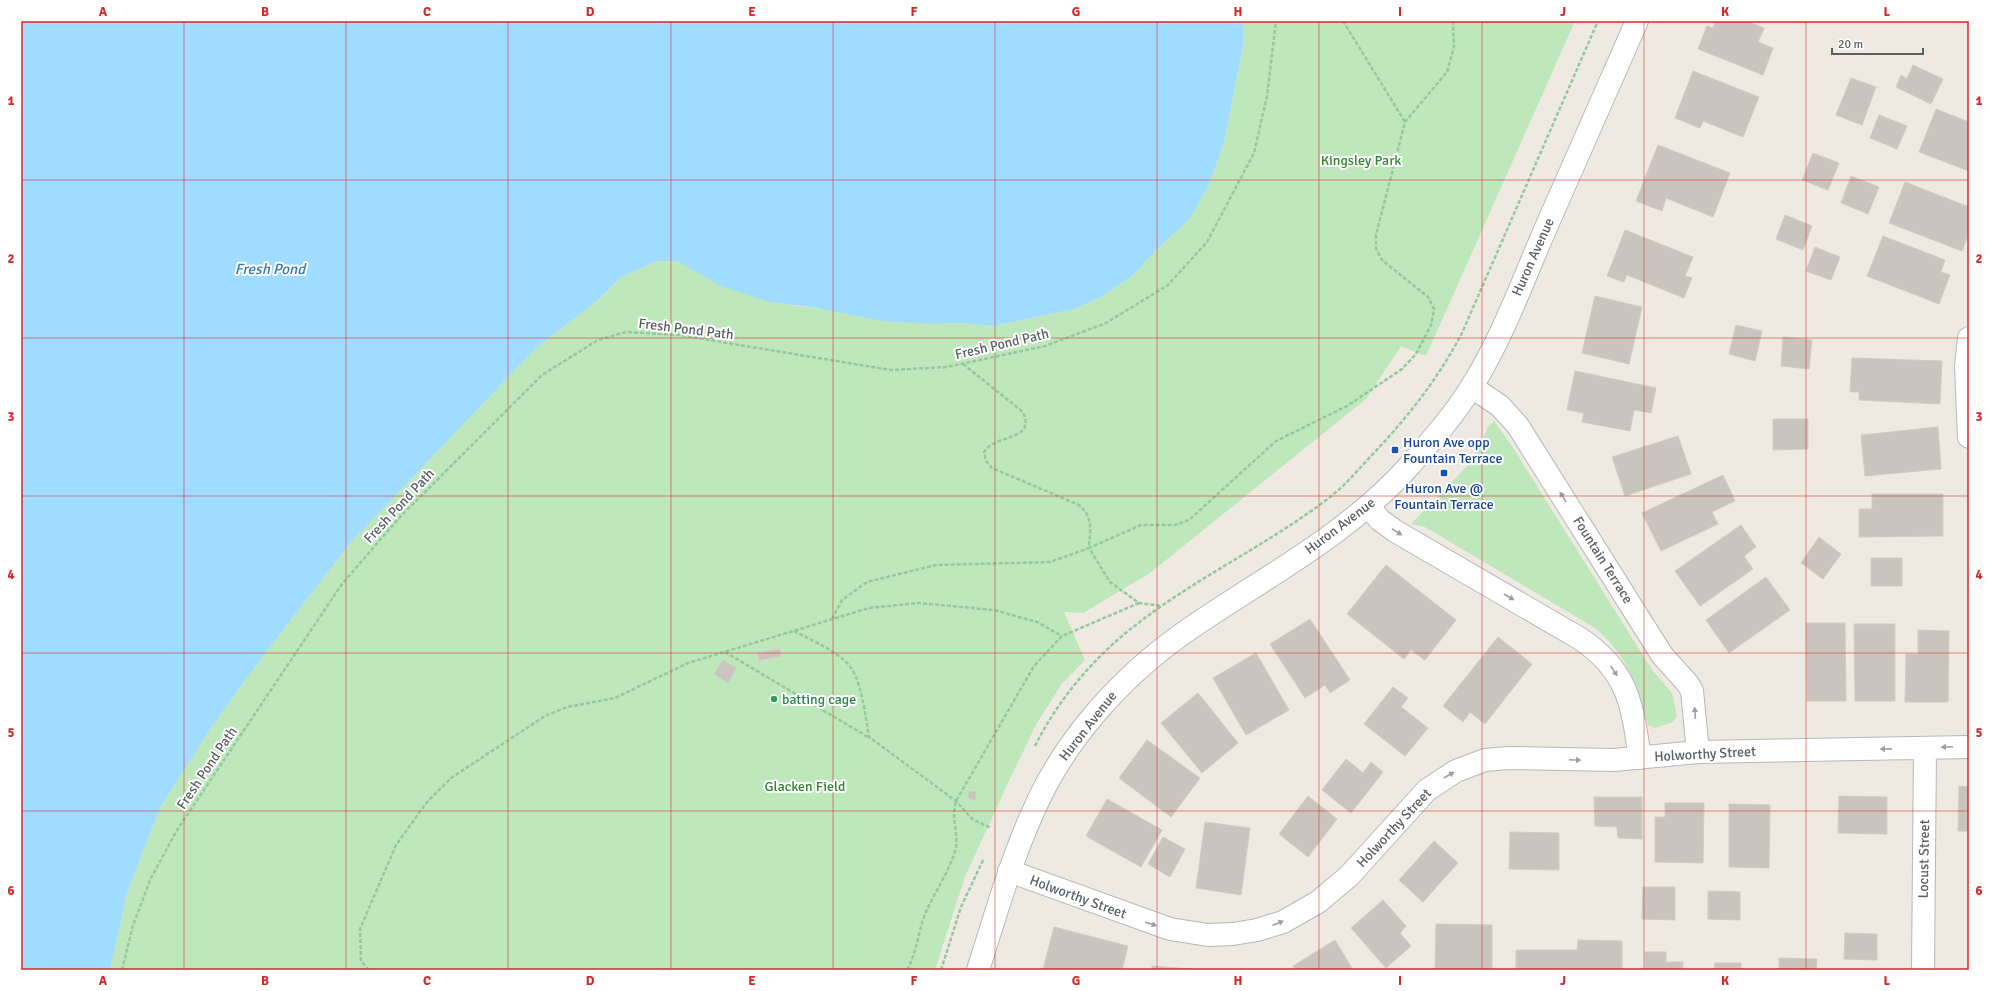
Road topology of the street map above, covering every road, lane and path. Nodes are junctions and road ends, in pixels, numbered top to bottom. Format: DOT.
graph roads {
  1 [pos="1276,21"];
  2 [pos="1343,21"];
  3 [pos="1453,21"];
  4 [pos="1598,21"];
  5 [pos="1637,21"];
  6 [pos="1405,122"];
  7 [pos="1969,338"];
  8 [pos="963,364"];
  9 [pos="1472,387"];
  10 [pos="1969,437"];
  11 [pos="1368,506"];
  12 [pos="1089,548"];
  13 [pos="1139,603"];
  14 [pos="1162,606"];
  15 [pos="832,619"];
  16 [pos="794,631"];
  17 [pos="1062,636"];
  18 [pos="724,652"];
  19 [pos="869,737"];
  20 [pos="1969,747"];
  21 [pos="1925,748"];
  22 [pos="1033,752"];
  23 [pos="1698,752"];
  24 [pos="1640,758"];
  25 [pos="956,802"];
  26 [pos="991,828"];
  27 [pos="984,856"];
  28 [pos="1010,871"];
  29 [pos="122,970"];
  30 [pos="369,970"];
  31 [pos="907,970"];
  32 [pos="942,970"];
  33 [pos="978,970"];
  34 [pos="1923,970"];
  1 -- 8 [label="path, Fresh Pond Path"];
  2 -- 6 [label="path"];
  3 -- 6 [label="path"];
  4 -- 14 [label="path, Huron Avenue"];
  5 -- 9 [label="street, Huron Avenue"];
  6 -- 12 [label="path"];
  7 -- 10 [label="street"];
  8 -- 12 [label="path"];
  8 -- 29 [label="path, Fresh Pond Path"];
  9 -- 11 [label="street, Huron Avenue"];
  23 -- 9 [label="street, Fountain Terrace, one-way"];
  11 -- 24 [label="street, one-way"];
  11 -- 28 [label="street, Huron Avenue"];
  12 -- 13 [label="path"];
  12 -- 15 [label="path"];
  13 -- 14 [label="path"];
  13 -- 17 [label="path"];
  14 -- 22 [label="path, Huron Avenue"];
  15 -- 16 [label="path"];
  15 -- 17 [label="path"];
  16 -- 18 [label="path"];
  16 -- 19 [label="path"];
  17 -- 25 [label="path"];
  18 -- 19 [label="path"];
  18 -- 30 [label="path"];
  19 -- 25 [label="path"];
  20 -- 21 [label="street, Holworthy Street, one-way"];
  21 -- 23 [label="street, Holworthy Street, one-way"];
  21 -- 34 [label="street, Locust Street"];
  23 -- 24 [label="street, Holworthy Street"];
  28 -- 24 [label="street, Holworthy Street, one-way"];
  25 -- 26 [label="path"];
  25 -- 31 [label="path"];
  27 -- 32 [label="path"];
  28 -- 33 [label="street, Huron Avenue"];
}
